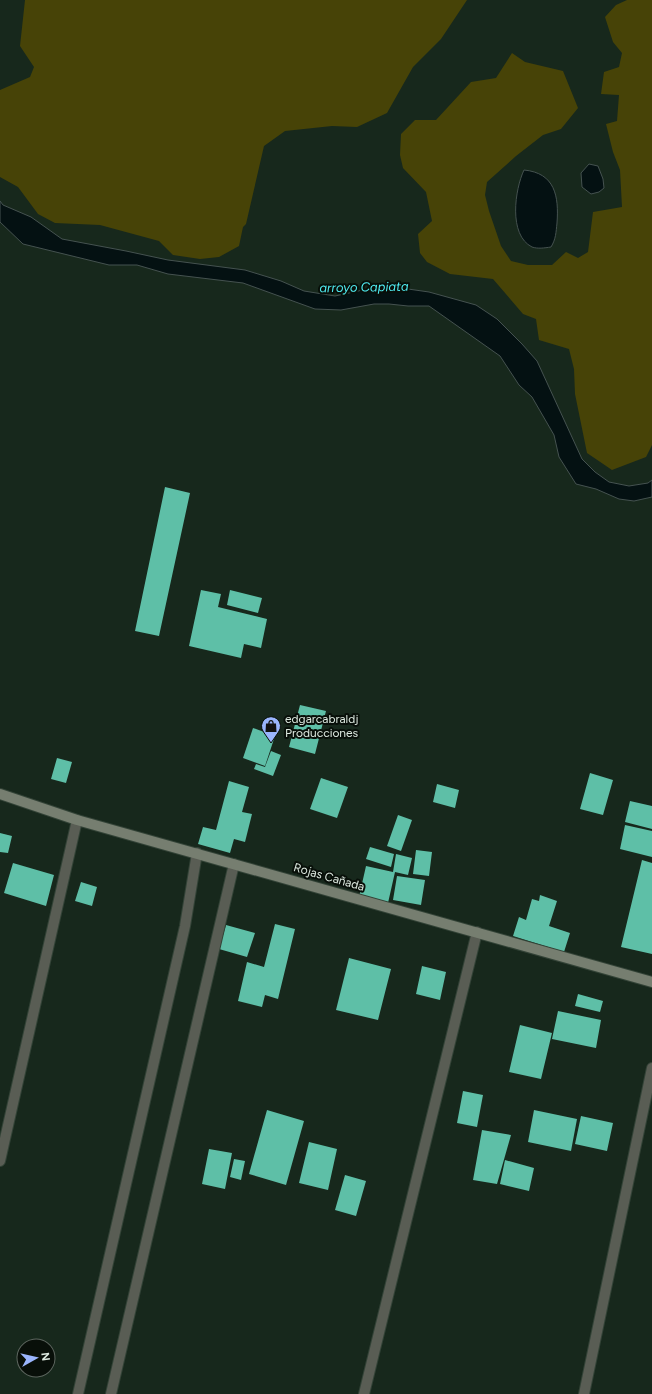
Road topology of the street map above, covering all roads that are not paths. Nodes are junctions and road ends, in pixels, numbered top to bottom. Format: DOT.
graph roads {
  1 [pos="0,794"];
  2 [pos="77,820"];
  3 [pos="196,853"];
  4 [pos="234,864"];
  5 [pos="477,932"];
  6 [pos="652,982"];
  7 [pos="652,1068"];
  8 [pos="0,1161"];
  9 [pos="78,1394"];
  10 [pos="111,1394"];
  11 [pos="364,1394"];
  12 [pos="584,1394"];
  1 -- 2 [label="main road, Rojas Cañada"];
  2 -- 3 [label="main road, Rojas Cañada"];
  2 -- 8 [label="street"];
  3 -- 4 [label="main road, Rojas Cañada"];
  3 -- 9 [label="street"];
  4 -- 5 [label="main road, Rojas Cañada"];
  4 -- 10 [label="street"];
  5 -- 6 [label="main road, Rojas Cañada"];
  5 -- 11 [label="street"];
  7 -- 12 [label="street"];
}
